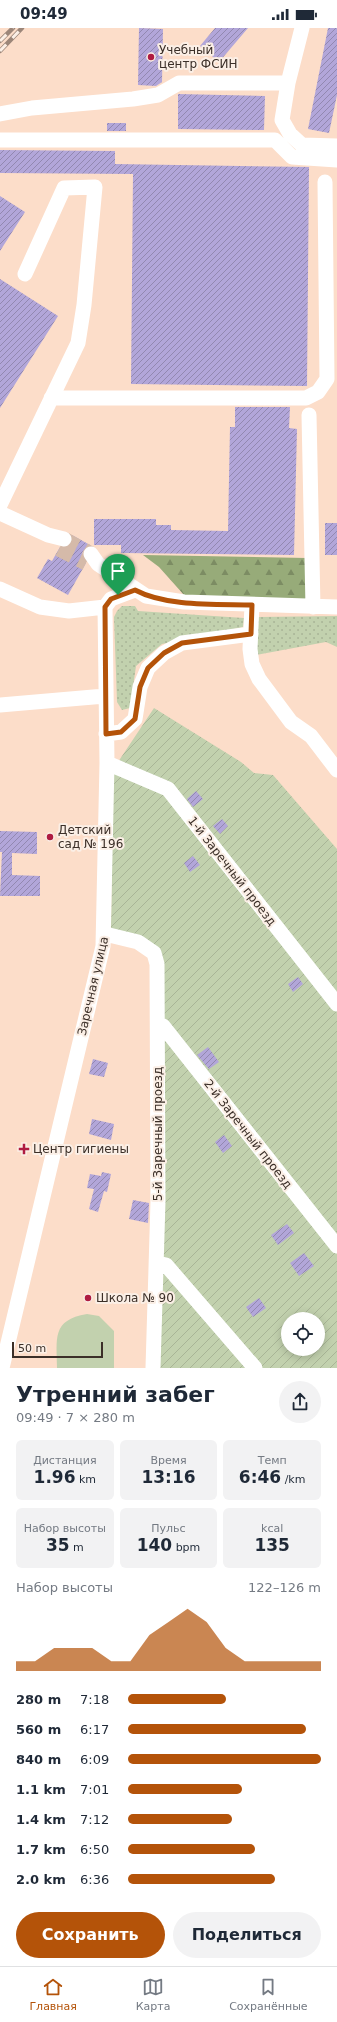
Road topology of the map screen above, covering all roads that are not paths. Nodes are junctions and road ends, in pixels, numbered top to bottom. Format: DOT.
graph roads {
  1 [pos="302,28"];
  2 [pos="288,83"];
  3 [pos="0,114"];
  4 [pos="0,140"];
  5 [pos="337,146"];
  6 [pos="337,160"];
  7 [pos="325,182"];
  8 [pos="25,274"];
  9 [pos="51,398"];
  10 [pos="309,415"];
  11 [pos="0,505"];
  12 [pos="0,513"];
  13 [pos="62,544"];
  14 [pos="92,560"];
  15 [pos="0,589"];
  16 [pos="135,590"];
  17 [pos="252,605"];
  18 [pos="105,607"];
  19 [pos="313,607"];
  20 [pos="337,607"];
  21 [pos="251,634"];
  22 [pos="105,696"];
  23 [pos="0,705"];
  24 [pos="106,734"];
  25 [pos="107,763"];
  26 [pos="337,770"];
  27 [pos="105,934"];
  28 [pos="337,1004"];
  29 [pos="158,1024"];
  30 [pos="337,1246"];
  31 [pos="157,1263"];
  32 [pos="5,1327"];
  33 [pos="2,1368"];
  34 [pos="153,1368"];
  35 [pos="255,1368"];
  1 -- 2 [label="street"];
  2 -- 3 [label="street"];
  2 -- 5 [label="street"];
  4 -- 6 [label="street"];
  7 -- 9 [label="street"];
  8 -- 9 [label="street"];
  9 -- 11 [label="street"];
  10 -- 19 [label="street"];
  12 -- 13 [label="street"];
  14 -- 16 [label="street"];
  15 -- 18 [label="street"];
  16 -- 17 [label="street"];
  16 -- 18 [label="street"];
  17 -- 19 [label="street"];
  17 -- 21 [label="street"];
  18 -- 22 [label="street, Заречная улица"];
  19 -- 20 [label="street"];
  21 -- 24 [label="street"];
  21 -- 26 [label="street"];
  22 -- 23 [label="street"];
  22 -- 24 [label="street, Заречная улица"];
  24 -- 25 [label="street, Заречная улица"];
  25 -- 27 [label="street, Заречная улица"];
  25 -- 28 [label="street, 1-й Заречный проезд"];
  27 -- 29 [label="street, 5-й Заречный проезд"];
  27 -- 32 [label="street, Заречная улица"];
  29 -- 30 [label="street, 2-й Заречный проезд"];
  29 -- 31 [label="street, 5-й Заречный проезд"];
  31 -- 34 [label="street, 5-й Заречный проезд"];
  31 -- 35 [label="street"];
  32 -- 33 [label="street, Заречная улица"];
}
